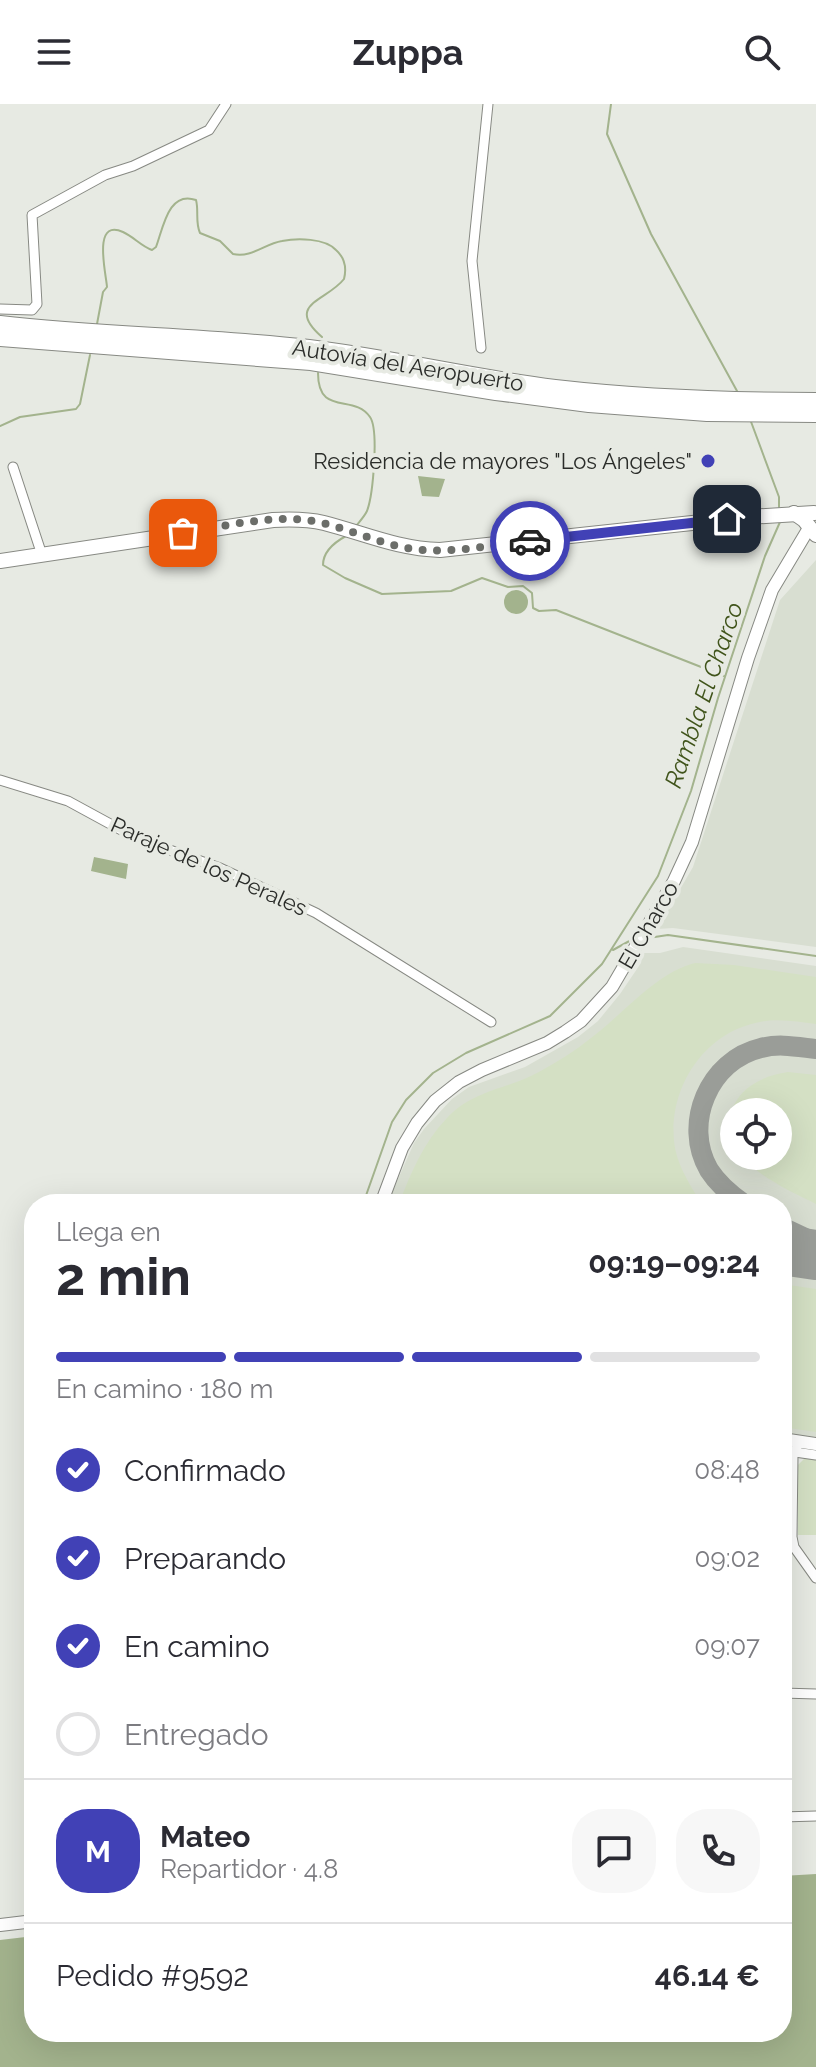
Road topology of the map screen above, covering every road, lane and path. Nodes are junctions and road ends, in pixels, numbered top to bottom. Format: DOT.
graph roads {
  1 [pos="226,104"];
  2 [pos="488,104"];
  3 [pos="0,309"];
  4 [pos="0,324"];
  5 [pos="0,338"];
  6 [pos="481,348"];
  7 [pos="816,401"];
  8 [pos="732,407"];
  9 [pos="757,408"];
  10 [pos="816,414"];
  11 [pos="13,467"];
  12 [pos="813,525"];
  13 [pos="42,555"];
  14 [pos="0,561"];
  15 [pos="0,780"];
  16 [pos="491,1022"];
  17 [pos="385,1194"];
  18 [pos="816,1444"];
  19 [pos="792,1445"];
  20 [pos="797,1447"];
  21 [pos="816,1455"];
  22 [pos="816,1578"];
  23 [pos="792,1693"];
  24 [pos="816,1694"];
  25 [pos="816,1816"];
  26 [pos="792,1817"];
  27 [pos="24,1922"];
  28 [pos="0,1925"];
  1 -- 3 [label="street"];
  2 -- 6 [label="street"];
  4 -- 8 [label="highway, Autovía del Aeropuerto"];
  5 -- 8 [label="highway, Autovía del Aeropuerto"];
  7 -- 9 [label="highway, Autovía del Aeropuerto"];
  8 -- 9 [label="highway, Autovía del Aeropuerto"];
  9 -- 10 [label="highway, Autovía del Aeropuerto"];
  11 -- 13 [label="street"];
  12 -- 13 [label="main road"];
  12 -- 17 [label="main road, El Charco"];
  13 -- 14 [label="main road"];
  15 -- 16 [label="street, Paraje de los Perales"];
  18 -- 20 [label="main road"];
  19 -- 20 [label="main road"];
  20 -- 21 [label="street"];
  20 -- 22 [label="street"];
  23 -- 24 [label="street"];
  25 -- 26 [label="street"];
  27 -- 28 [label="main road"];
}
